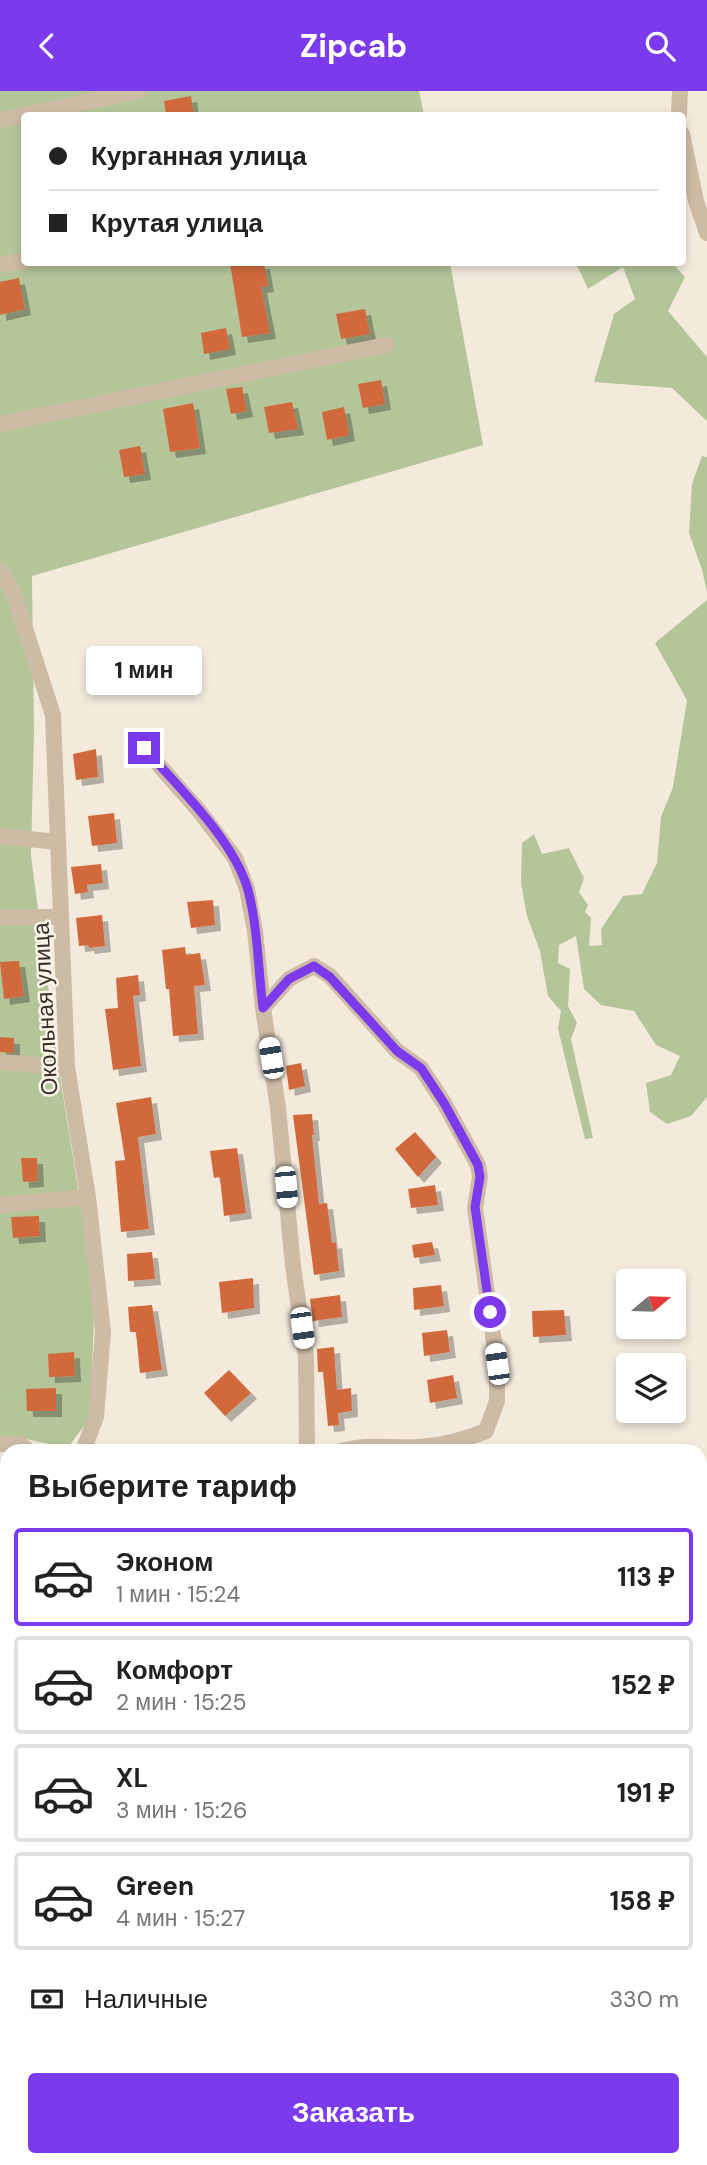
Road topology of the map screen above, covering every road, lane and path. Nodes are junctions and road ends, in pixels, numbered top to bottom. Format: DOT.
graph roads {
  1 [pos="139,91"];
  2 [pos="680,91"];
  3 [pos="38,112"];
  4 [pos="679,112"];
  5 [pos="21,116"];
  6 [pos="0,120"];
  7 [pos="686,153"];
  8 [pos="707,233"];
  9 [pos="21,262"];
  10 [pos="0,265"];
  11 [pos="386,345"];
  12 [pos="0,425"];
  13 [pos="0,570"];
  14 [pos="144,748"];
  15 [pos="0,836"];
  16 [pos="57,842"];
  17 [pos="0,916"];
  18 [pos="61,917"];
  19 [pos="263,1008"];
  20 [pos="0,1062"];
  21 [pos="67,1067"];
  22 [pos="89,1197"];
  23 [pos="0,1205"];
  24 [pos="0,1444"];
  25 [pos="20,1444"];
  26 [pos="86,1444"];
  27 [pos="307,1444"];
  28 [pos="444,1444"];
  1 -- 3 [label="street"];
  2 -- 4 [label="street"];
  5 -- 6 [label="street"];
  7 -- 8 [label="street"];
  9 -- 10 [label="street"];
  11 -- 12 [label="street"];
  13 -- 16 [label="street, Окольная улица"];
  14 -- 19 [label="street"];
  15 -- 16 [label="street"];
  16 -- 18 [label="street, Окольная улица"];
  17 -- 18 [label="street"];
  18 -- 21 [label="street, Окольная улица"];
  19 -- 27 [label="street"];
  19 -- 28 [label="street"];
  20 -- 21 [label="street"];
  21 -- 22 [label="street, Окольная улица"];
  22 -- 23 [label="street"];
  22 -- 26 [label="street, Окольная улица"];
  24 -- 25 [label="street"];
}
